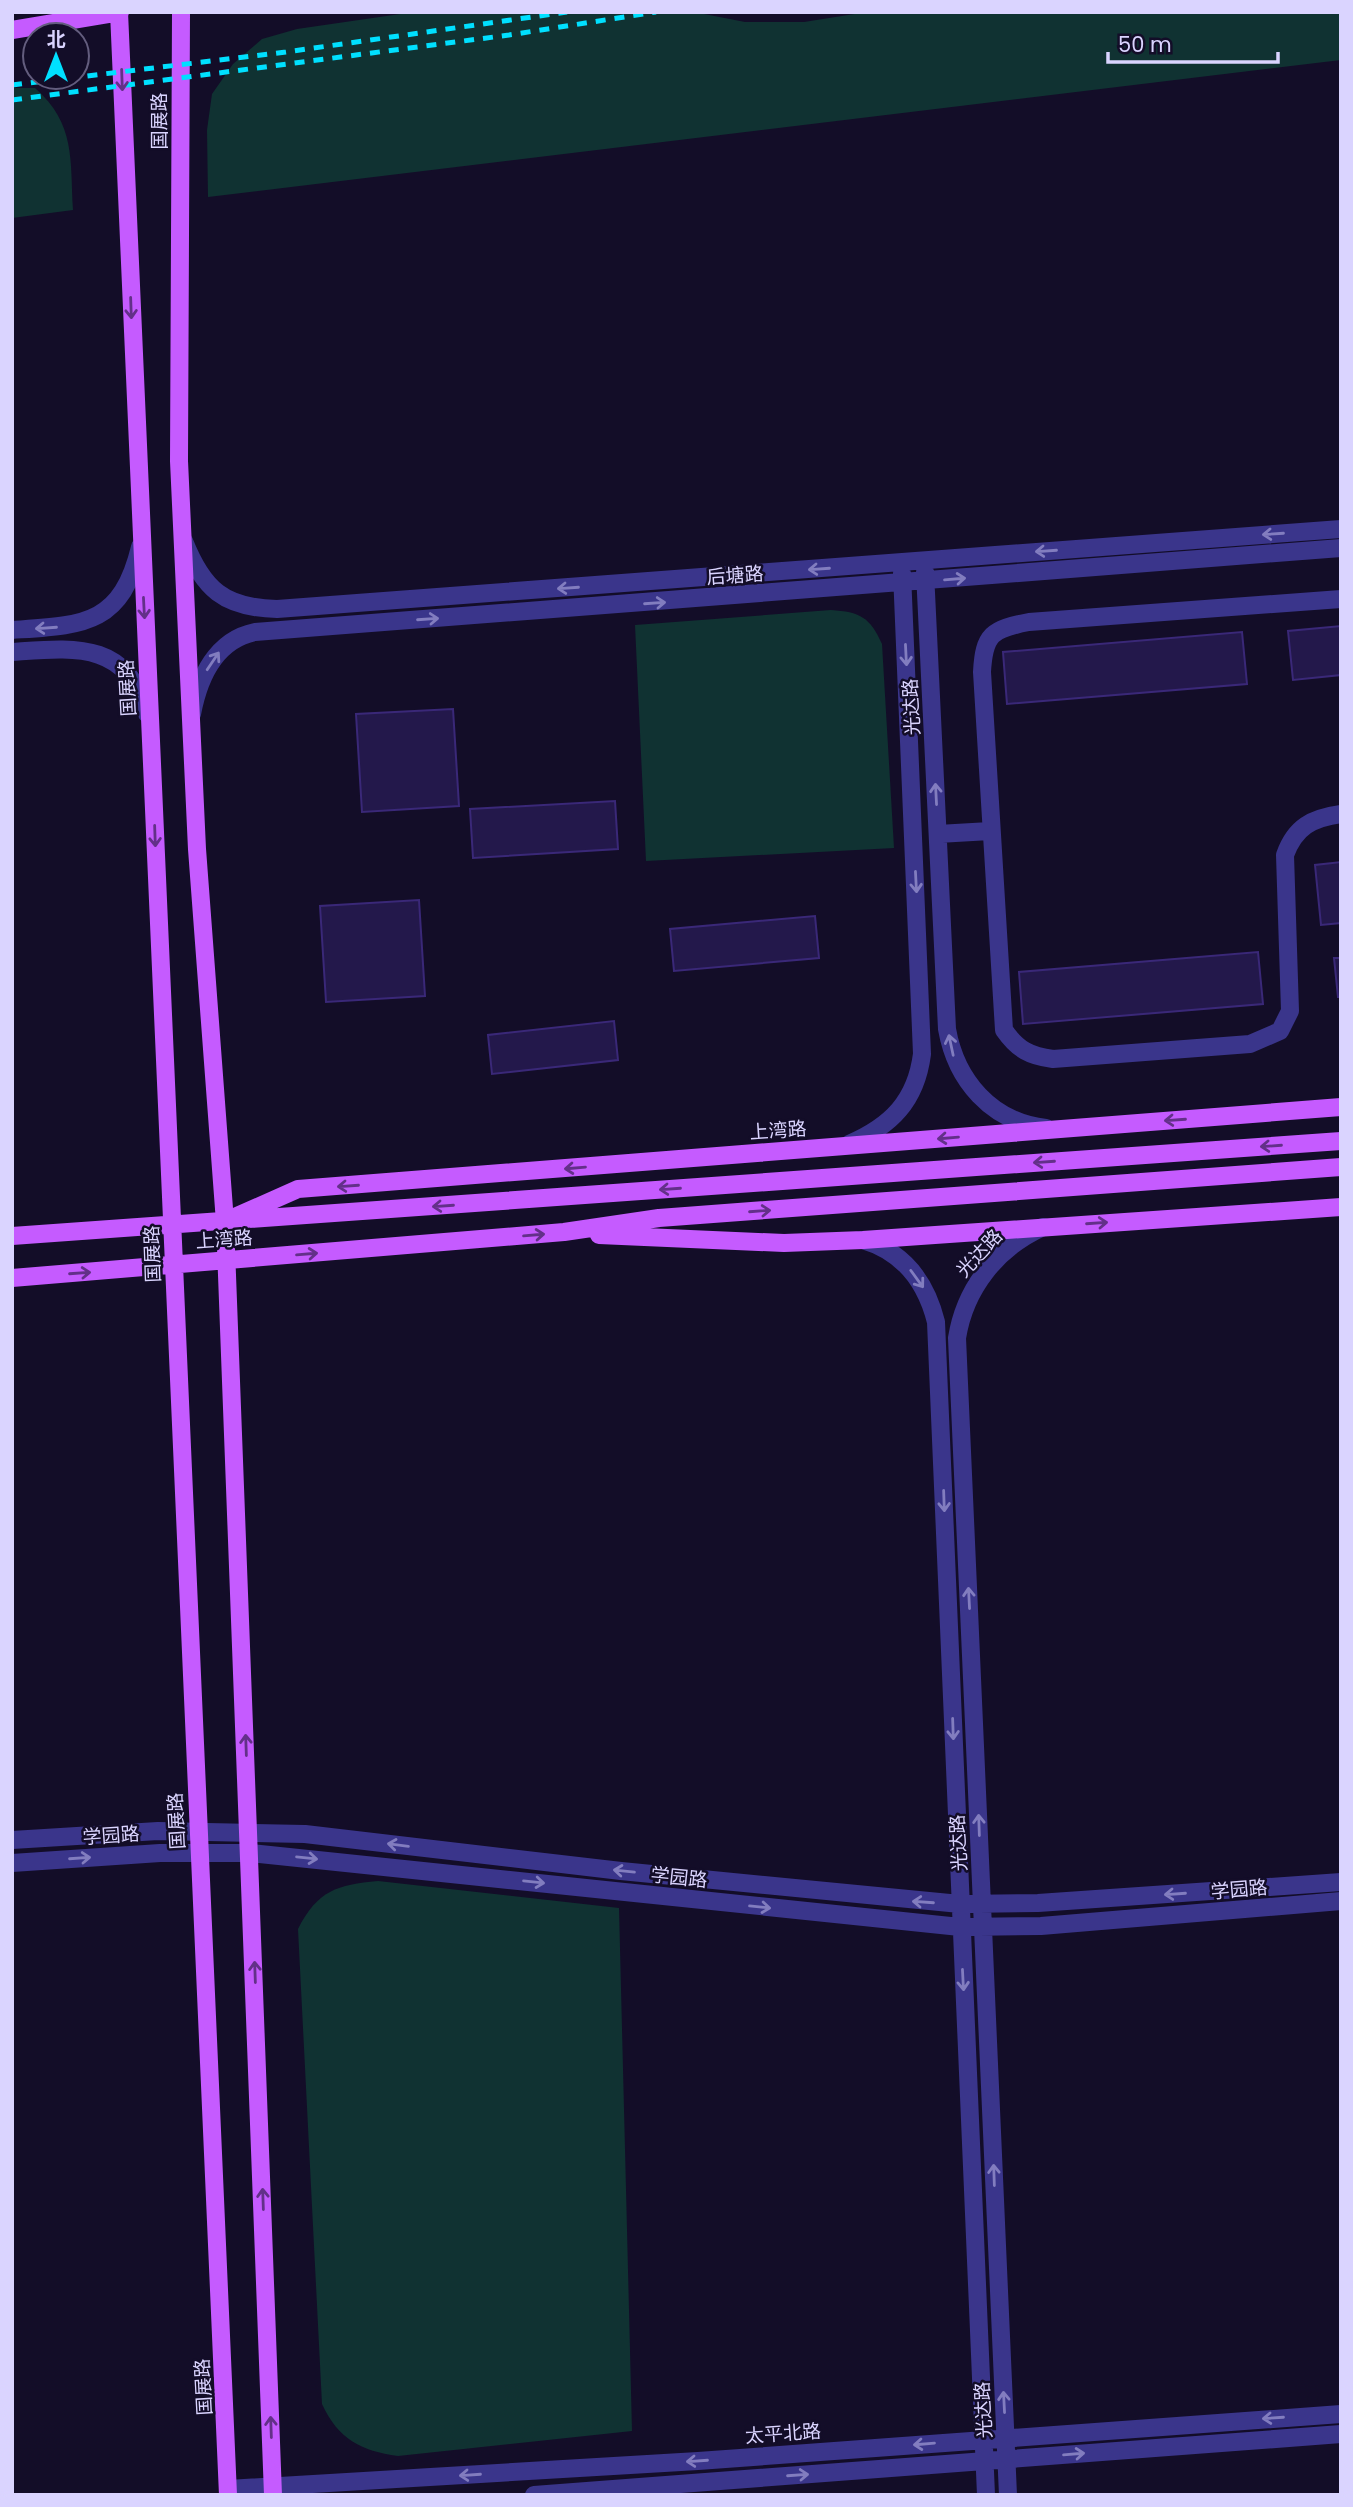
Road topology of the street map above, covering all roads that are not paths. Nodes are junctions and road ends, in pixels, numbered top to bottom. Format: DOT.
graph roads {
  1 [pos="119,12"];
  2 [pos="181,12"];
  3 [pos="12,30"];
  4 [pos="1341,529"];
  5 [pos="182,537"];
  6 [pos="141,543"];
  7 [pos="1341,548"];
  8 [pos="925,561"];
  9 [pos="902,562"];
  10 [pos="926,581"];
  11 [pos="903,583"];
  12 [pos="1341,599"];
  13 [pos="12,630"];
  14 [pos="12,652"];
  15 [pos="191,724"];
  16 [pos="150,726"];
  17 [pos="1341,814"];
  18 [pos="990,831"];
  19 [pos="938,834"];
  20 [pos="1341,1107"];
  21 [pos="1052,1129"];
  22 [pos="1340,1141"];
  23 [pos="844,1146"];
  24 [pos="1341,1167"];
  25 [pos="1341,1207"];
  26 [pos="225,1222"];
  27 [pos="172,1226"];
  28 [pos="1044,1227"];
  29 [pos="564,1232"];
  30 [pos="12,1236"];
  31 [pos="863,1240"];
  32 [pos="226,1260"];
  33 [pos="173,1264"];
  34 [pos="12,1278"];
  35 [pos="198,1830"];
  36 [pos="249,1830"];
  37 [pos="12,1840"];
  38 [pos="199,1852"];
  39 [pos="250,1853"];
  40 [pos="12,1863"];
  41 [pos="1341,1882"];
  42 [pos="1341,1901"];
  43 [pos="960,1904"];
  44 [pos="982,1904"];
  45 [pos="960,1927"];
  46 [pos="983,1927"];
  47 [pos="1341,2414"];
  48 [pos="1341,2434"];
  49 [pos="1005,2437"];
  50 [pos="983,2439"];
  51 [pos="1007,2459"];
  52 [pos="984,2461"];
  53 [pos="273,2491"];
  54 [pos="228,2492"];
  55 [pos="534,2495"];
  56 [pos="986,2495"];
  57 [pos="1008,2495"];
  1 -- 3 [label="main road"];
  1 -- 6 [label="main road, 国展路, one-way"];
  2 -- 5 [label="main road, 国展路"];
  4 -- 8 [label="street, 后塘路, one-way"];
  9 -- 5 [label="street, 后塘路, one-way"];
  5 -- 15 [label="main road, 国展路"];
  6 -- 13 [label="street, one-way"];
  6 -- 16 [label="main road, 国展路, one-way"];
  10 -- 7 [label="street, 后塘路, one-way"];
  8 -- 9 [label="street, 后塘路"];
  8 -- 10 [label="street, 光达路"];
  9 -- 11 [label="street, 光达路"];
  10 -- 11 [label="street, 后塘路"];
  19 -- 10 [label="street, 光达路, one-way"];
  15 -- 11 [label="street, 后塘路, one-way"];
  11 -- 23 [label="street, 光达路, one-way"];
  12 -- 18 [label="street"];
  14 -- 16 [label="street"];
  15 -- 26 [label="main road, 国展路"];
  16 -- 27 [label="main road, 国展路, one-way"];
  17 -- 18 [label="street"];
  18 -- 19 [label="street"];
  21 -- 19 [label="street, 光达路, one-way"];
  20 -- 21 [label="main road, 上湾路, one-way"];
  21 -- 23 [label="main road, 上湾路, one-way"];
  22 -- 26 [label="main road, 上湾路, one-way"];
  23 -- 26 [label="main road, 上湾路, one-way"];
  29 -- 24 [label="main road, 上湾路, one-way"];
  28 -- 25 [label="main road, 上湾路, one-way"];
  26 -- 27 [label="main road, 上湾路"];
  26 -- 32 [label="main road, 国展路"];
  27 -- 30 [label="main road, 上湾路"];
  27 -- 33 [label="main road, 国展路"];
  28 -- 31 [label="main road, 上湾路"];
  44 -- 28 [label="street, 光达路, one-way"];
  29 -- 31 [label="main road, 上湾路"];
  32 -- 29 [label="main road, 上湾路, one-way"];
  31 -- 43 [label="street, 光达路, one-way"];
  32 -- 33 [label="main road, 上湾路"];
  36 -- 32 [label="main road, 国展路, one-way"];
  34 -- 33 [label="main road, 上湾路, one-way"];
  33 -- 35 [label="main road, 国展路"];
  35 -- 36 [label="street, 学园路"];
  35 -- 37 [label="street, 学园路"];
  35 -- 38 [label="main road, 国展路"];
  36 -- 39 [label="main road, 国展路"];
  43 -- 36 [label="street, 学园路, one-way"];
  38 -- 39 [label="street, 学园路"];
  40 -- 38 [label="street, 学园路, one-way"];
  38 -- 54 [label="main road, 国展路"];
  39 -- 45 [label="street, 学园路, one-way"];
  53 -- 39 [label="main road, 国展路, one-way"];
  41 -- 44 [label="street, 学园路, one-way"];
  42 -- 46 [label="street, 学园路"];
  43 -- 44 [label="street, 学园路"];
  43 -- 45 [label="street, 光达路"];
  44 -- 46 [label="street, 光达路"];
  45 -- 46 [label="street, 学园路"];
  45 -- 50 [label="street, 光达路, one-way"];
  49 -- 46 [label="street, 光达路, one-way"];
  47 -- 49 [label="street, 太平北路, one-way"];
  51 -- 48 [label="street, one-way"];
  49 -- 50 [label="street, 太平北路"];
  49 -- 51 [label="street, 光达路"];
  50 -- 52 [label="street, 光达路"];
  50 -- 53 [label="street, 太平北路, one-way"];
  51 -- 52 [label="street"];
  51 -- 57 [label="street, 光达路"];
  55 -- 52 [label="street, one-way"];
  52 -- 56 [label="street, 光达路"];
  53 -- 54 [label="street, 太平北路"];
}
